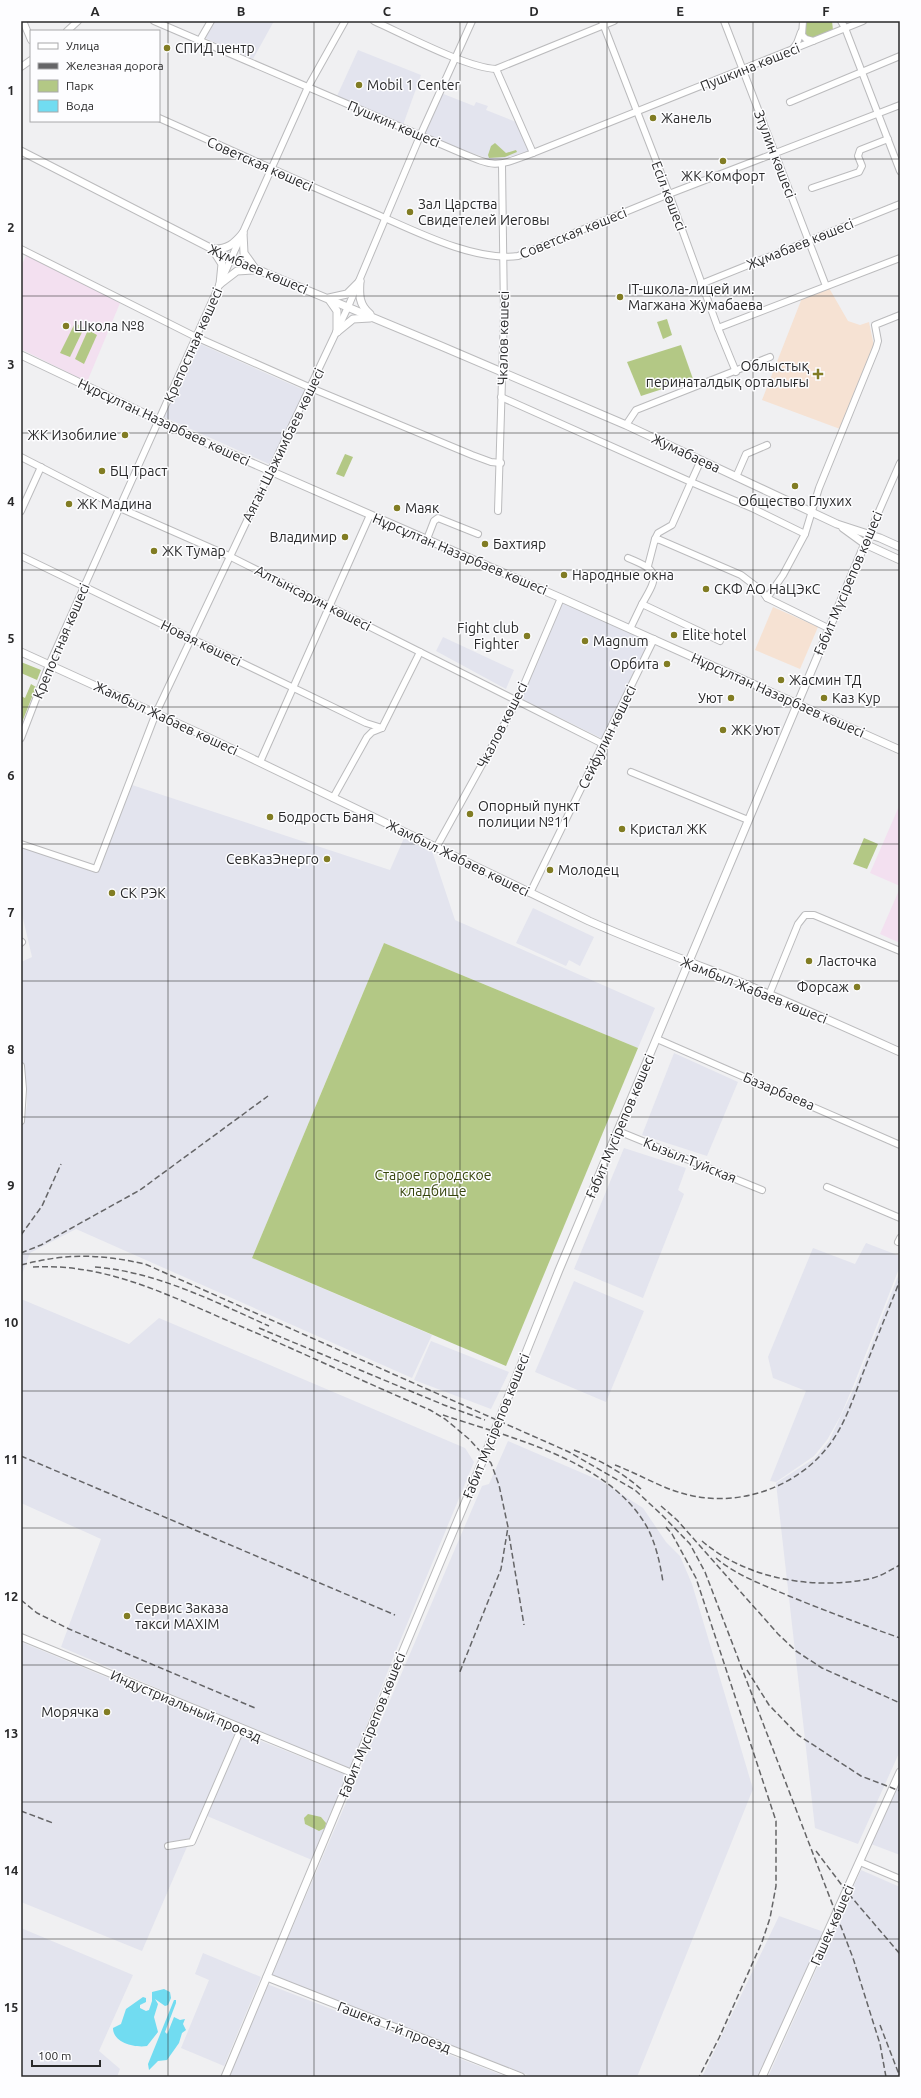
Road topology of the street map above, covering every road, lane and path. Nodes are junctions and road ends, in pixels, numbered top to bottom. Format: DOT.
graph roads {
  1 [pos="23,21"];
  2 [pos="78,21"];
  3 [pos="154,21"];
  4 [pos="211,21"];
  5 [pos="345,21"];
  6 [pos="374,21"];
  7 [pos="472,21"];
  8 [pos="614,21"];
  9 [pos="724,21"];
  10 [pos="802,21"];
  11 [pos="841,21"];
  12 [pos="863,21"];
  13 [pos="603,23"];
  14 [pos="845,28"];
  15 [pos="68,30"];
  16 [pos="801,30"];
  17 [pos="30,38"];
  18 [pos="200,40"];
  19 [pos="813,41"];
  20 [pos="792,51"];
  21 [pos="900,56"];
  22 [pos="455,57"];
  23 [pos="30,61"];
  24 [pos="21,67"];
  25 [pos="496,69"];
  26 [pos="743,70"];
  27 [pos="862,71"];
  28 [pos="308,87"];
  29 [pos="790,102"];
  30 [pos="900,105"];
  31 [pos="636,112"];
  32 [pos="878,114"];
  33 [pos="160,118"];
  34 [pos="420,136"];
  35 [pos="888,139"];
  36 [pos="21,151"];
  37 [pos="533,153"];
  38 [pos="775,154"];
  39 [pos="897,154"];
  40 [pos="502,165"];
  41 [pos="271,170"];
  42 [pos="900,171"];
  43 [pos="812,188"];
  44 [pos="669,194"];
  45 [pos="900,204"];
  46 [pos="387,219"];
  47 [pos="243,233"];
  48 [pos="809,241"];
  49 [pos="21,249"];
  50 [pos="210,249"];
  51 [pos="504,257"];
  52 [pos="900,258"];
  53 [pos="232,259"];
  54 [pos="258,270"];
  55 [pos="360,281"];
  56 [pos="220,284"];
  57 [pos="701,284"];
  58 [pos="826,286"];
  59 [pos="325,298"];
  60 [pos="348,307"];
  61 [pos="900,315"];
  62 [pos="374,318"];
  63 [pos="718,328"];
  64 [pos="337,332"];
  65 [pos="196,337"];
  66 [pos="21,355"];
  67 [pos="770,357"];
  68 [pos="502,372"];
  69 [pos="736,372"];
  70 [pos="311,388"];
  71 [pos="502,398"];
  72 [pos="159,421"];
  73 [pos="626,425"];
  74 [pos="767,445"];
  75 [pos="21,457"];
  76 [pos="700,460"];
  77 [pos="500,463"];
  78 [pos="900,463"];
  79 [pos="41,468"];
  80 [pos="270,471"];
  81 [pos="736,477"];
  82 [pos="691,482"];
  83 [pos="120,508"];
  84 [pos="21,510"];
  85 [pos="498,511"];
  86 [pos="812,513"];
  87 [pos="370,515"];
  88 [pos="837,524"];
  89 [pos="478,534"];
  90 [pos="805,534"];
  91 [pos="869,534"];
  92 [pos="427,539"];
  93 [pos="655,539"];
  94 [pos="865,544"];
  95 [pos="900,547"];
  96 [pos="21,556"];
  97 [pos="229,556"];
  98 [pos="628,558"];
  99 [pos="900,560"];
  100 [pos="648,566"];
  101 [pos="84,586"];
  102 [pos="561,598"];
  103 [pos="767,598"];
  104 [pos="642,604"];
  105 [pos="330,606"];
  106 [pos="630,628"];
  107 [pos="828,628"];
  108 [pos="191,638"];
  109 [pos="654,639"];
  110 [pos="720,641"];
  111 [pos="21,652"];
  112 [pos="420,652"];
  113 [pos="49,665"];
  114 [pos="294,688"];
  115 [pos="517,701"];
  116 [pos="798,703"];
  117 [pos="156,713"];
  118 [pos="382,728"];
  119 [pos="21,738"];
  120 [pos="603,744"];
  121 [pos="900,750"];
  122 [pos="260,762"];
  123 [pos="632,772"];
  124 [pos="333,798"];
  125 [pos="748,820"];
  126 [pos="21,844"];
  127 [pos="436,848"];
  128 [pos="530,893"];
  129 [pos="900,950"];
  130 [pos="689,962"];
  131 [pos="769,995"];
  132 [pos="657,1039"];
  133 [pos="900,1052"];
  134 [pos="21,1066"];
  135 [pos="22,1089"];
  136 [pos="21,1121"];
  137 [pos="618,1131"];
  138 [pos="900,1145"];
  139 [pos="826,1187"];
  140 [pos="762,1190"];
  141 [pos="900,1218"];
  142 [pos="21,1637"];
  143 [pos="241,1729"];
  144 [pos="900,1772"];
  145 [pos="352,1773"];
  146 [pos="168,1846"];
  147 [pos="860,1862"];
  148 [pos="900,1879"];
  149 [pos="267,1977"];
  150 [pos="225,2077"];
  151 [pos="521,2077"];
  152 [pos="762,2077"];
  1 -- 17 [label="street"];
  2 -- 15 [label="street"];
  3 -- 18 [label="street, Пушкин көшесі"];
  4 -- 18 [label="street"];
  5 -- 28 [label="street, Крепостная көшесі"];
  6 -- 22 [label="street"];
  7 -- 22 [label="street, Аяган Шажимбаев көшесі"];
  8 -- 13 [label="street"];
  9 -- 26 [label="street, Зтулин көшесі"];
  10 -- 16 [label="street"];
  11 -- 14 [label="street"];
  12 -- 14 [label="street, Пушкина көшесі"];
  13 -- 25 [label="street"];
  13 -- 31 [label="street, Есіл көшесі"];
  14 -- 19 [label="street, Пушкина көшесі"];
  14 -- 27 [label="street"];
  16 -- 19 [label="street"];
  16 -- 20 [label="street"];
  18 -- 28 [label="street, Пушкин көшесі"];
  19 -- 20 [label="street, Пушкина көшесі"];
  20 -- 26 [label="street, Пушкина көшесі"];
  21 -- 27 [label="street"];
  22 -- 25 [label="street"];
  22 -- 34 [label="street, Аяган Шажимбаев көшесі"];
  23 -- 24 [label="street"];
  25 -- 37 [label="street"];
  26 -- 31 [label="street, Пушкина көшесі"];
  26 -- 38 [label="street, Зтулин көшесі"];
  27 -- 29 [label="street"];
  27 -- 32 [label="street"];
  28 -- 34 [label="street, Пушкин көшесі"];
  28 -- 41 [label="street, Крепостная көшесі"];
  30 -- 32 [label="street, Советская көшесі"];
  31 -- 37 [label="street"];
  31 -- 44 [label="street, Есіл көшесі"];
  32 -- 35 [label="street"];
  32 -- 38 [label="street, Советская көшесі"];
  33 -- 41 [label="street, Советская көшесі"];
  34 -- 40 [label="street, Пушкин көшесі"];
  34 -- 46 [label="street, Аяган Шажимбаев көшесі"];
  35 -- 39 [label="street"];
  35 -- 43 [label="street"];
  36 -- 50 [label="main road, Жұмбаев көшесі"];
  37 -- 40 [label="street"];
  38 -- 44 [label="street, Советская көшесі"];
  38 -- 48 [label="street, Зтулин көшесі"];
  39 -- 42 [label="street"];
  40 -- 51 [label="street, Чкалов көшесі"];
  41 -- 46 [label="street, Советская көшесі"];
  41 -- 47 [label="street, Крепостная көшесі"];
  44 -- 51 [label="street, Советская көшесі"];
  44 -- 57 [label="street, Есіл көшесі"];
  45 -- 48 [label="street, Жұмабаев көшесі"];
  46 -- 51 [label="street, Советская көшесі"];
  46 -- 55 [label="street, Аяган Шажимбаев көшесі"];
  47 -- 50 [label="main road"];
  47 -- 53 [label="street, Крепостная көшесі"];
  47 -- 54 [label="main road"];
  48 -- 57 [label="street, Жұмабаев көшесі"];
  48 -- 58 [label="street, Зтулин көшесі"];
  49 -- 65 [label="street"];
  50 -- 53 [label="main road, Жұмбаев көшесі"];
  50 -- 56 [label="main road"];
  51 -- 68 [label="street, Чкалов көшесі"];
  52 -- 58 [label="street"];
  53 -- 54 [label="main road, Жұмбаев көшесі"];
  53 -- 56 [label="street, Крепостная көшесі"];
  54 -- 56 [label="main road"];
  54 -- 59 [label="main road, Жұмбаев көшесі"];
  55 -- 59 [label="main road"];
  55 -- 60 [label="street, Аяган Шажимбаев көшесі"];
  55 -- 62 [label="main road"];
  56 -- 65 [label="street, Крепостная көшесі"];
  57 -- 63 [label="street, Есіл көшесі"];
  58 -- 63 [label="street"];
  59 -- 60 [label="main road, Жұмбаев көшесі"];
  59 -- 64 [label="main road"];
  60 -- 62 [label="main road, Жұмбаев көшесі"];
  60 -- 64 [label="street, Аяган Шажимбаев көшесі"];
  61 -- 86 [label="street"];
  62 -- 64 [label="main road"];
  62 -- 68 [label="main road, Жұмбаев көшесі"];
  63 -- 69 [label="street, Есіл көшесі"];
  64 -- 70 [label="street, Аяган Шажимбаев көшесі"];
  65 -- 70 [label="street"];
  65 -- 72 [label="street, Крепостная көшесі"];
  66 -- 72 [label="main road, Нұрсұлтан Назарбаев көшесі"];
  67 -- 69 [label="street"];
  68 -- 71 [label="street, Чкалов көшесі"];
  68 -- 73 [label="main road, Жумабаева"];
  69 -- 73 [label="street"];
  70 -- 77 [label="street"];
  70 -- 80 [label="street, Аяган Шажимбаев көшесі"];
  71 -- 77 [label="street, Чкалов көшесі"];
  71 -- 82 [label="street"];
  72 -- 80 [label="main road, Нұрсұлтан Назарбаев көшесі"];
  72 -- 83 [label="street, Крепостная көшесі"];
  73 -- 76 [label="main road, Жумабаева"];
  74 -- 81 [label="street"];
  75 -- 79 [label="street, Алтынсарин көшесі"];
  76 -- 81 [label="main road, Жумабаева"];
  76 -- 82 [label="street"];
  77 -- 85 [label="street, Чкалов көшесі"];
  78 -- 91 [label="street, Ғабит Мүсірепов көшесі"];
  79 -- 83 [label="street, Алтынсарин көшесі"];
  79 -- 84 [label="street"];
  80 -- 87 [label="main road, Нұрсұлтан Назарбаев көшесі"];
  80 -- 97 [label="street, Аяган Шажимбаев көшесі"];
  81 -- 86 [label="main road, Жумабаева"];
  82 -- 90 [label="street"];
  82 -- 93 [label="street"];
  83 -- 97 [label="street, Алтынсарин көшесі"];
  83 -- 101 [label="street, Крепостная көшесі"];
  86 -- 88 [label="main road, Жумабаева"];
  86 -- 90 [label="street"];
  87 -- 92 [label="main road, Нұрсұлтан Назарбаев көшесі"];
  87 -- 105 [label="street"];
  88 -- 91 [label="main road, Жумабаева"];
  88 -- 94 [label="main road"];
  89 -- 92 [label="street"];
  90 -- 103 [label="street"];
  91 -- 94 [label="main road, Ғабит Мүсірепов көшесі"];
  91 -- 95 [label="main road, Жумабаева"];
  92 -- 102 [label="main road, Нұрсұлтан Назарбаев көшесі"];
  93 -- 100 [label="street"];
  93 -- 103 [label="street"];
  94 -- 99 [label="main road"];
  94 -- 107 [label="main road, Ғабит Мүсірепов көшесі"];
  96 -- 101 [label="street, Новая көшесі"];
  97 -- 105 [label="street, Алтынсарин көшесі"];
  97 -- 108 [label="street, Аяган Шажимбаев көшесі"];
  98 -- 100 [label="street"];
  100 -- 104 [label="street"];
  101 -- 108 [label="street, Новая көшесі"];
  101 -- 113 [label="street, Крепостная көшесі"];
  102 -- 106 [label="main road, Нұрсұлтан Назарбаев көшесі"];
  102 -- 115 [label="street, Чкалов көшесі"];
  103 -- 107 [label="street"];
  104 -- 106 [label="street"];
  104 -- 110 [label="street"];
  105 -- 112 [label="street, Алтынсарин көшесі"];
  105 -- 114 [label="street"];
  106 -- 109 [label="main road, Нұрсұлтан Назарбаев көшесі"];
  107 -- 116 [label="main road, Ғабит Мүсірепов көшесі"];
  108 -- 114 [label="street, Новая көшесі"];
  108 -- 117 [label="street, Аяган Шажимбаев көшесі"];
  109 -- 116 [label="main road, Нұрсұлтан Назарбаев көшесі"];
  109 -- 120 [label="street, Сейфулин көшесі"];
  111 -- 113 [label="main road, Жамбыл Жабаев көшесі"];
  112 -- 115 [label="street, Алтынсарин көшесі"];
  112 -- 118 [label="street"];
  113 -- 117 [label="main road, Жамбыл Жабаев көшесі"];
  113 -- 119 [label="street, Крепостная көшесі"];
  114 -- 118 [label="street, Новая көшесі"];
  114 -- 122 [label="street"];
  115 -- 120 [label="street, Алтынсарин көшесі"];
  115 -- 127 [label="street, Чкалов көшесі"];
  116 -- 121 [label="main road, Нұрсұлтан Назарбаев көшесі"];
  116 -- 125 [label="main road, Ғабит Мүсірепов көшесі"];
  117 -- 122 [label="main road, Жамбыл Жабаев көшесі"];
  117 -- 126 [label="street, Аяган Шажимбаев көшесі"];
  118 -- 124 [label="street"];
  120 -- 128 [label="street, Сейфулин көшесі"];
  122 -- 124 [label="main road, Жамбыл Жабаев көшесі"];
  123 -- 125 [label="street"];
  124 -- 127 [label="main road, Жамбыл Жабаев көшесі"];
  125 -- 130 [label="main road, Ғабит Мүсірепов көшесі"];
  127 -- 128 [label="main road, Жамбыл Жабаев көшесі"];
  128 -- 130 [label="main road, Жамбыл Жабаев көшесі"];
  129 -- 131 [label="street"];
  130 -- 131 [label="main road, Жамбыл Жабаев көшесі"];
  130 -- 132 [label="main road, Ғабит Мүсірепов көшесі"];
  131 -- 133 [label="main road, Жамбыл Жабаев көшесі"];
  132 -- 137 [label="main road, Ғабит Мүсірепов көшесі"];
  132 -- 138 [label="street, Базарбаева"];
  134 -- 135 [label="street"];
  135 -- 136 [label="street"];
  137 -- 140 [label="street, Кызыл-Туйская"];
  137 -- 145 [label="main road, Ғабит Мүсірепов көшесі"];
  139 -- 141 [label="street"];
  142 -- 143 [label="street, Индустриальный проезд"];
  143 -- 145 [label="street, Индустриальный проезд"];
  143 -- 146 [label="street"];
  144 -- 147 [label="main road, Гашек көшесі"];
  145 -- 149 [label="main road, Ғабит Мүсірепов көшесі"];
  147 -- 148 [label="street"];
  147 -- 152 [label="main road, Гашек көшесі"];
  149 -- 150 [label="main road, Ғабит Мүсірепов көшесі"];
  149 -- 151 [label="main road, Гашека 1-й проезд"];
}
